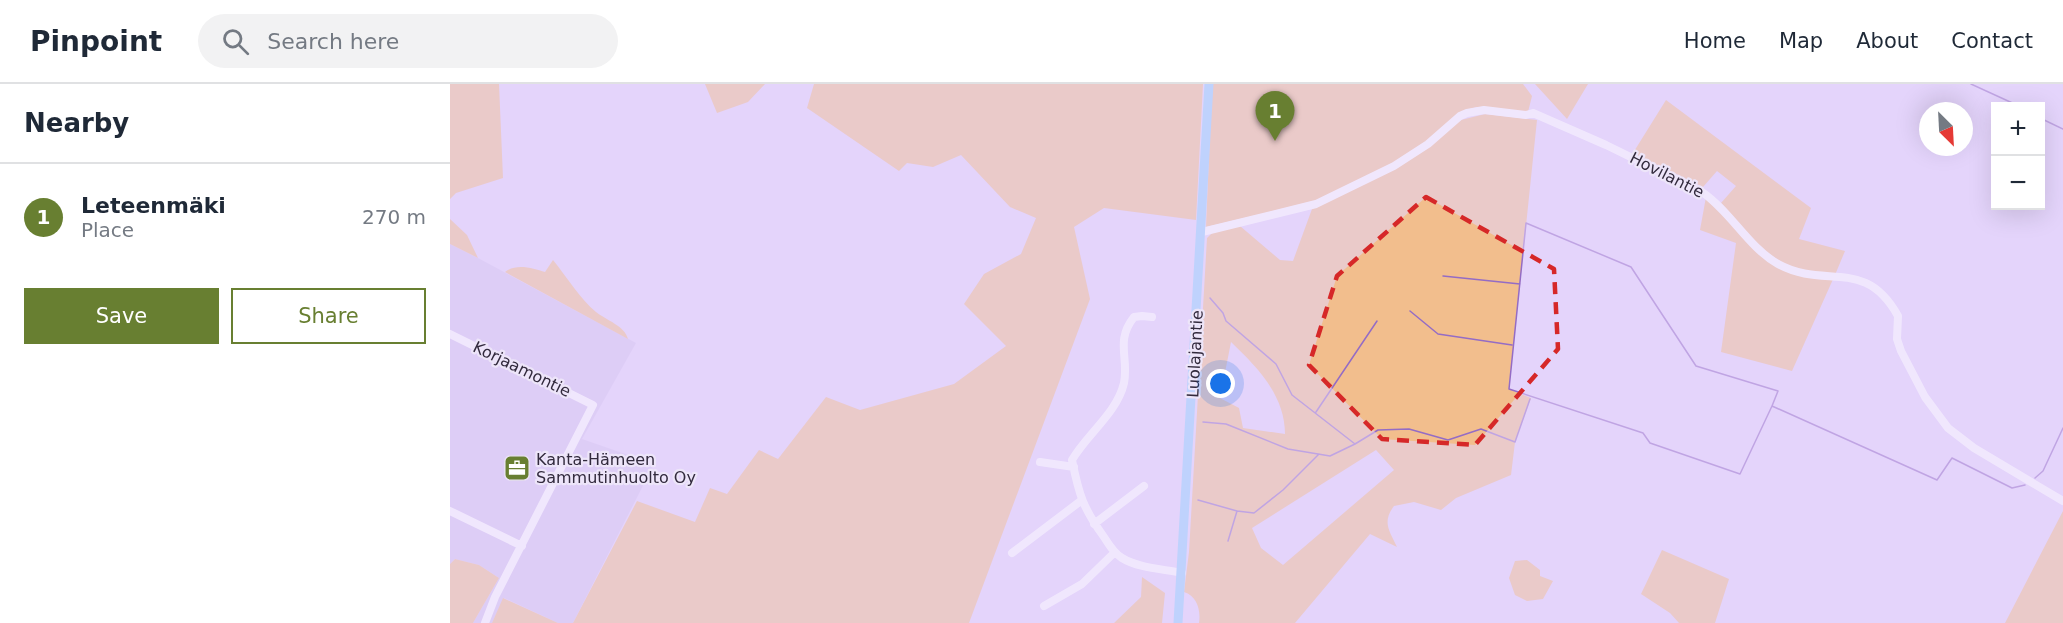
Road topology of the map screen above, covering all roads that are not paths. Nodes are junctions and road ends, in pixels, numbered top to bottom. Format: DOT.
graph roads {
  1 [pos="1209,84"];
  2 [pos="1202,232"];
  3 [pos="1152,317"];
  4 [pos="450,334"];
  5 [pos="1040,462"];
  6 [pos="1073,464"];
  7 [pos="1144,486"];
  8 [pos="1082,500"];
  9 [pos="2063,501"];
  10 [pos="450,511"];
  11 [pos="1094,524"];
  12 [pos="522,546"];
  13 [pos="1115,552"];
  14 [pos="1012,553"];
  15 [pos="1182,573"];
  16 [pos="1044,606"];
  17 [pos="485,623"];
  18 [pos="1178,623"];
  1 -- 2 [label="main road, Luolajantie"];
  2 -- 9 [label="street, Hovilantie"];
  2 -- 15 [label="main road, Luolajantie"];
  3 -- 6 [label="street"];
  4 -- 12 [label="street, Korjaamontie"];
  5 -- 6 [label="street"];
  6 -- 8 [label="street"];
  7 -- 11 [label="street"];
  8 -- 11 [label="street"];
  8 -- 14 [label="street"];
  10 -- 12 [label="street"];
  11 -- 13 [label="street"];
  12 -- 17 [label="street"];
  13 -- 15 [label="street"];
  13 -- 16 [label="street"];
  15 -- 18 [label="main road, Luolajantie"];
}
